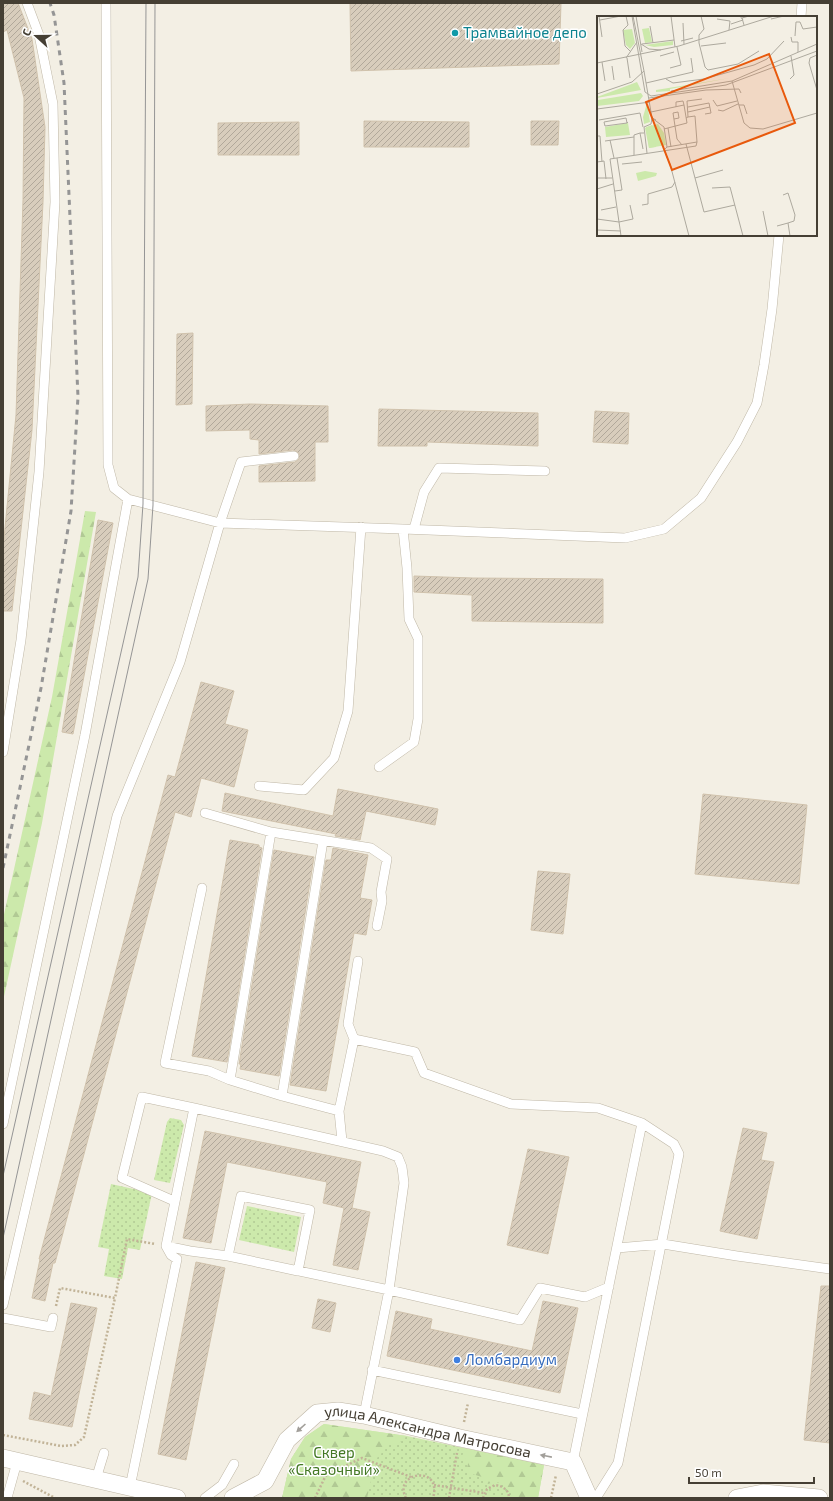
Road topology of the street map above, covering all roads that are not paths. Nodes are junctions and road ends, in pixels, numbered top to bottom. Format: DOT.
graph roads {
  1 [pos="27,3"];
  2 [pos="106,3"];
  3 [pos="802,3"];
  4 [pos="801,16"];
  5 [pos="779,236"];
  6 [pos="294,456"];
  7 [pos="545,471"];
  8 [pos="128,499"];
  9 [pos="220,523"];
  10 [pos="361,528"];
  11 [pos="403,529"];
  12 [pos="414,529"];
  13 [pos="3,752"];
  14 [pos="379,767"];
  15 [pos="259,786"];
  16 [pos="205,814"];
  17 [pos="271,832"];
  18 [pos="323,841"];
  19 [pos="202,888"];
  20 [pos="377,926"];
  21 [pos="358,962"];
  22 [pos="354,1039"];
  23 [pos="230,1080"];
  24 [pos="282,1096"];
  25 [pos="194,1108"];
  26 [pos="339,1111"];
  27 [pos="642,1123"];
  28 [pos="3,1124"];
  29 [pos="342,1141"];
  30 [pos="174,1201"];
  31 [pos="662,1244"];
  32 [pos="166,1246"];
  33 [pos="617,1248"];
  34 [pos="228,1256"];
  35 [pos="830,1269"];
  36 [pos="298,1271"];
  37 [pos="609,1287"];
  38 [pos="389,1290"];
  39 [pos="3,1305"];
  40 [pos="3,1318"];
  41 [pos="53,1318"];
  42 [pos="372,1370"];
  43 [pos="582,1414"];
  44 [pos="364,1415"];
  45 [pos="104,1453"];
  46 [pos="573,1462"];
  47 [pos="234,1464"];
  48 [pos="11,1465"];
  49 [pos="96,1479"];
  50 [pos="130,1487"];
  51 [pos="7,1498"];
  52 [pos="177,1498"];
  53 [pos="205,1498"];
  54 [pos="234,1498"];
  55 [pos="589,1498"];
  56 [pos="596,1498"];
  57 [pos="737,1498"];
  58 [pos="819,1498"];
  1 -- 13 [label="lane"];
  2 -- 8 [label="lane"];
  3 -- 4 [label="lane"];
  5 -- 12 [label="lane"];
  6 -- 9 [label="lane"];
  7 -- 12 [label="lane"];
  8 -- 9 [label="lane"];
  8 -- 28 [label="lane"];
  9 -- 10 [label="lane"];
  9 -- 39 [label="lane"];
  10 -- 11 [label="lane"];
  10 -- 15 [label="lane"];
  11 -- 12 [label="lane"];
  11 -- 14 [label="lane"];
  16 -- 17 [label="lane"];
  17 -- 18 [label="lane"];
  17 -- 23 [label="lane"];
  18 -- 20 [label="lane"];
  18 -- 24 [label="lane"];
  19 -- 23 [label="lane"];
  21 -- 22 [label="lane"];
  22 -- 26 [label="lane"];
  22 -- 27 [label="lane"];
  23 -- 24 [label="lane"];
  24 -- 26 [label="lane"];
  25 -- 29 [label="lane"];
  25 -- 30 [label="lane"];
  25 -- 30 [label="lane"];
  26 -- 29 [label="lane"];
  27 -- 31 [label="lane"];
  27 -- 33 [label="lane"];
  29 -- 38 [label="lane"];
  30 -- 32 [label="lane"];
  31 -- 33 [label="lane"];
  31 -- 35 [label="lane"];
  31 -- 56 [label="lane"];
  32 -- 34 [label="lane"];
  32 -- 50 [label="lane"];
  33 -- 37 [label="lane"];
  34 -- 36 [label="lane"];
  34 -- 36 [label="lane"];
  36 -- 38 [label="lane"];
  37 -- 38 [label="lane"];
  37 -- 43 [label="lane"];
  38 -- 42 [label="lane"];
  40 -- 41 [label="lane"];
  42 -- 43 [label="lane"];
  42 -- 44 [label="lane"];
  43 -- 46 [label="lane"];
  46 -- 44 [label="street, улица Александра Матросова, one-way"];
  44 -- 54 [label="street, улица Александра Матросова, one-way"];
  45 -- 49 [label="lane"];
  46 -- 55 [label="street"];
  47 -- 53 [label="lane"];
  48 -- 49 [label="street"];
  48 -- 51 [label="lane"];
  49 -- 50 [label="street"];
  50 -- 52 [label="street"];
  57 -- 58 [label="street"];
}
